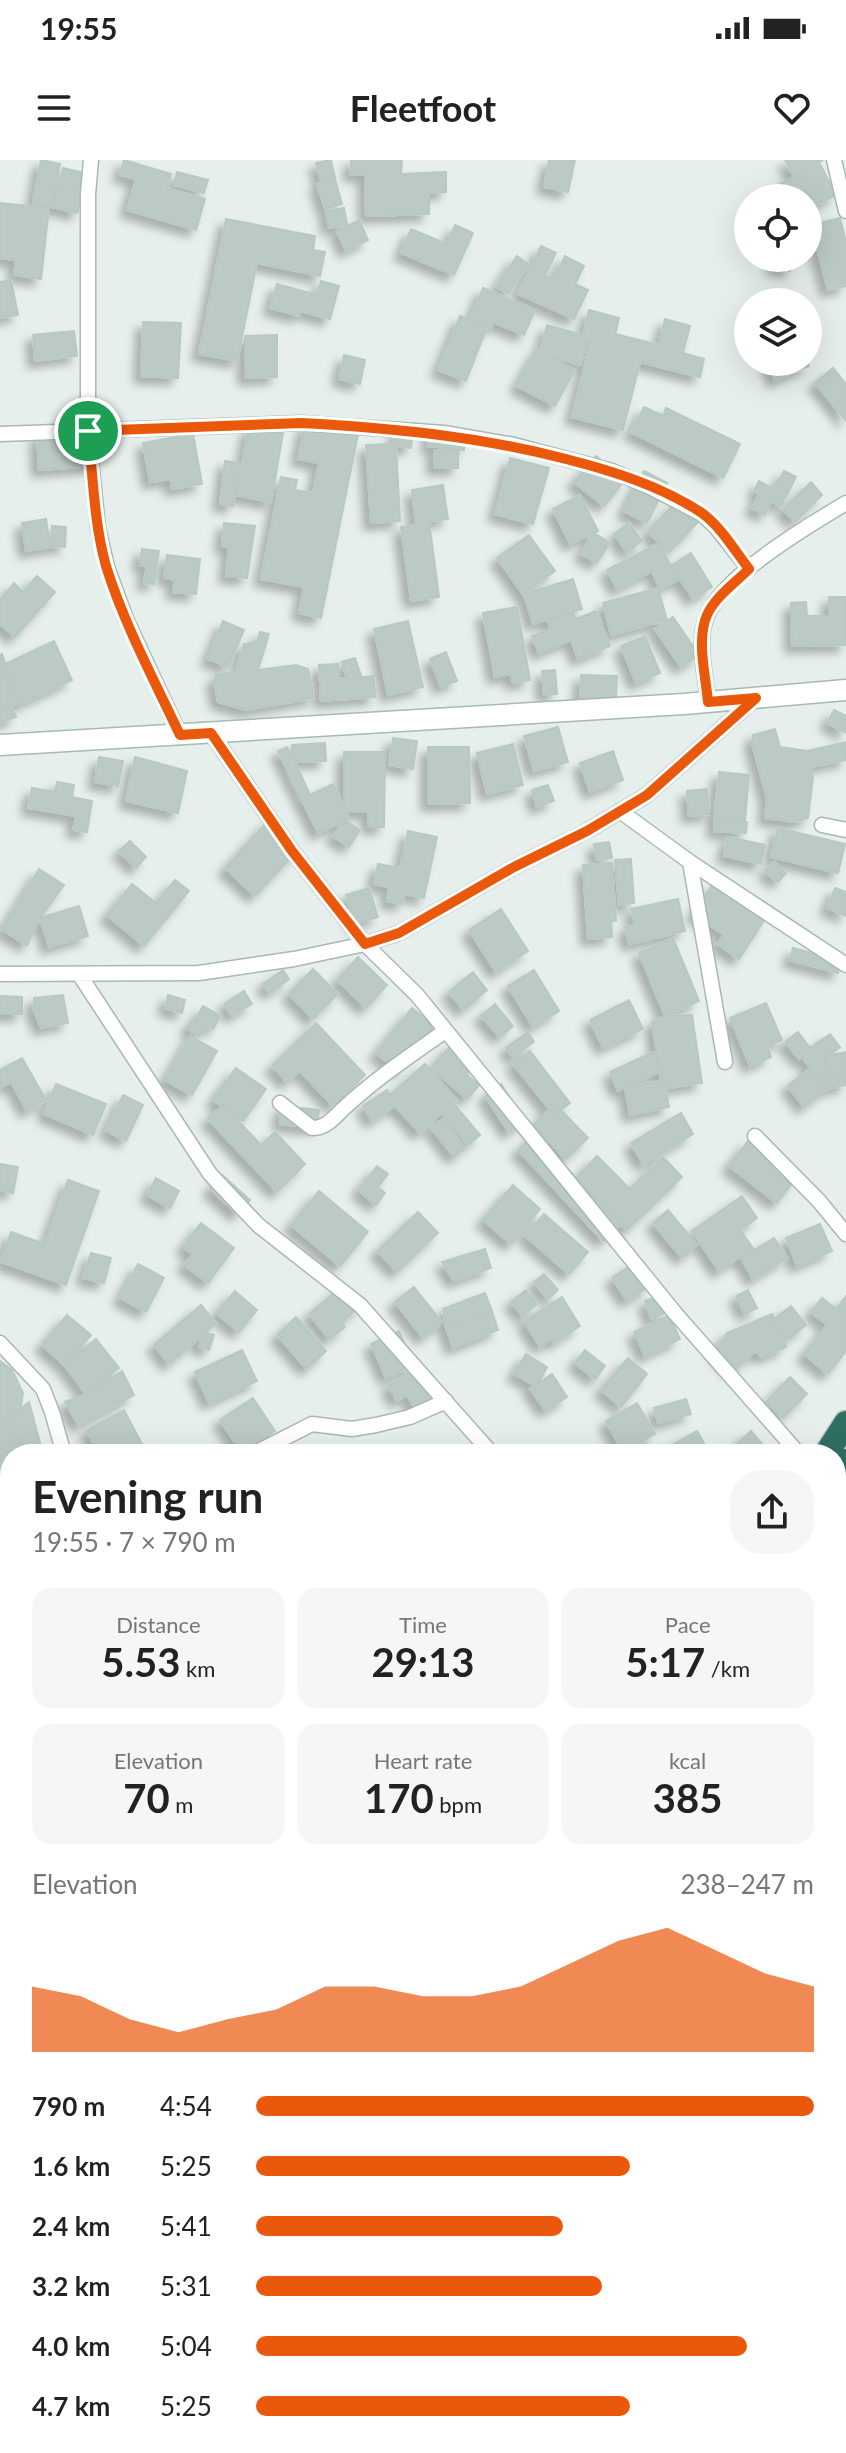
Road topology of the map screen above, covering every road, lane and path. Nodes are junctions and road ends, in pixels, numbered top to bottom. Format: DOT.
graph roads {
  1 [pos="91,160"];
  2 [pos="834,160"];
  3 [pos="846,211"];
  4 [pos="88,431"];
  5 [pos="0,434"];
  6 [pos="846,503"];
  7 [pos="749,569"];
  8 [pos="846,690"];
  9 [pos="756,698"];
  10 [pos="708,702"];
  11 [pos="211,733"];
  12 [pos="180,735"];
  13 [pos="0,745"];
  14 [pos="620,811"];
  15 [pos="822,825"];
  16 [pos="846,830"];
  17 [pos="690,862"];
  18 [pos="365,944"];
  19 [pos="846,965"];
  20 [pos="0,974"];
  21 [pos="79,974"];
  22 [pos="445,1031"];
  23 [pos="725,1062"];
  24 [pos="280,1103"];
  25 [pos="755,1136"];
  26 [pos="846,1234"];
  27 [pos="0,1343"];
  28 [pos="446,1401"];
  29 [pos="846,1423"];
  30 [pos="61,1444"];
  31 [pos="273,1444"];
  32 [pos="483,1444"];
  33 [pos="790,1444"];
  34 [pos="832,1444"];
  1 -- 4 [label="street"];
  2 -- 3 [label="street"];
  4 -- 5 [label="street"];
  4 -- 7 [label="street"];
  4 -- 12 [label="street"];
  6 -- 7 [label="street"];
  7 -- 10 [label="street"];
  8 -- 9 [label="street"];
  9 -- 10 [label="street"];
  9 -- 14 [label="street"];
  10 -- 11 [label="street"];
  11 -- 12 [label="street"];
  11 -- 18 [label="street"];
  12 -- 13 [label="street"];
  14 -- 17 [label="street"];
  14 -- 18 [label="street"];
  15 -- 16 [label="street"];
  17 -- 19 [label="street"];
  17 -- 23 [label="street"];
  18 -- 21 [label="street"];
  18 -- 22 [label="street"];
  20 -- 21 [label="street"];
  21 -- 28 [label="street"];
  22 -- 24 [label="street"];
  22 -- 33 [label="street"];
  25 -- 26 [label="street"];
  27 -- 30 [label="street"];
  28 -- 31 [label="street"];
  28 -- 32 [label="street"];
  29 -- 34 [label="highway"];
}
